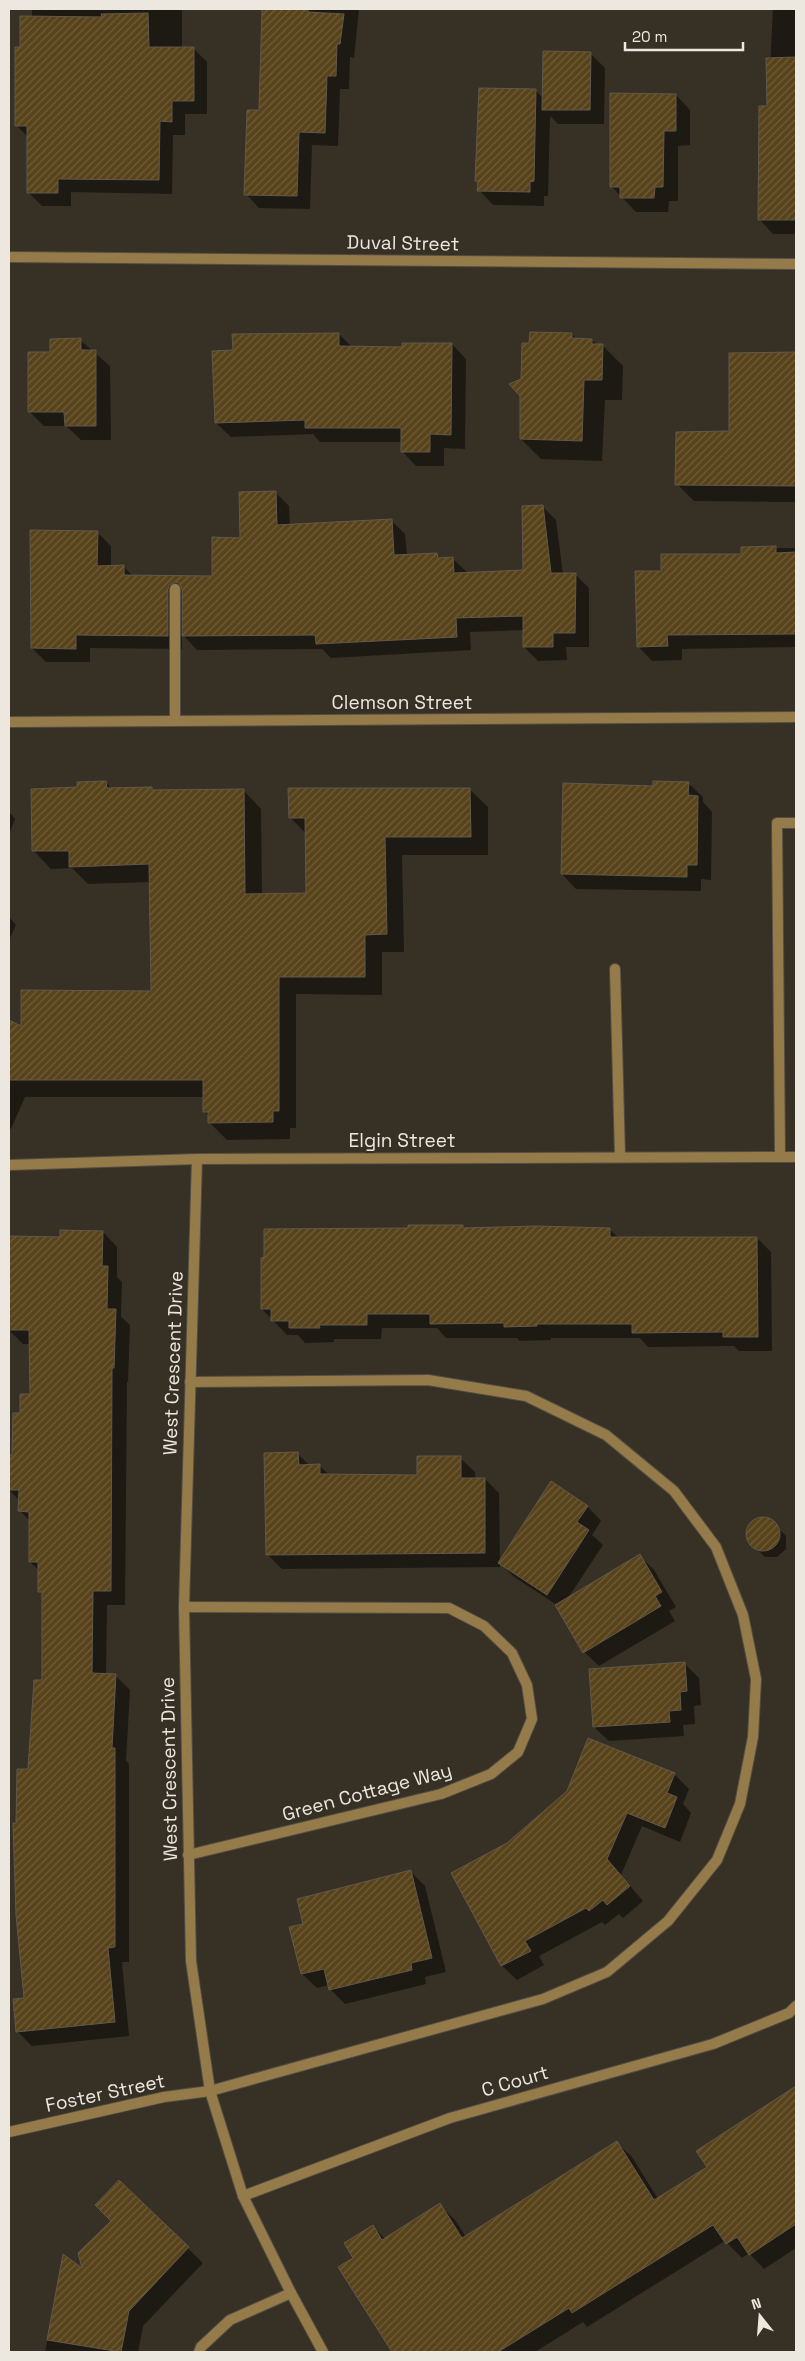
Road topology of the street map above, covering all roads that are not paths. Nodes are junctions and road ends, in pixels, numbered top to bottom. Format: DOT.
graph roads {
  1 [pos="9,256"];
  2 [pos="796,264"];
  3 [pos="175,589"];
  4 [pos="796,717"];
  5 [pos="175,721"];
  6 [pos="9,722"];
  7 [pos="796,823"];
  8 [pos="615,969"];
  9 [pos="620,1156"];
  10 [pos="780,1157"];
  11 [pos="796,1157"];
  12 [pos="197,1159"];
  13 [pos="9,1165"];
  14 [pos="190,1382"];
  15 [pos="184,1606"];
  16 [pos="188,1855"];
  17 [pos="796,2006"];
  18 [pos="210,2091"];
  19 [pos="9,2132"];
  20 [pos="243,2196"];
  21 [pos="291,2293"];
  22 [pos="199,2352"];
  23 [pos="323,2352"];
  1 -- 2 [label="street, Duval Street"];
  3 -- 5 [label="street"];
  4 -- 5 [label="street, Clemson Street"];
  5 -- 6 [label="street, Clemson Street"];
  7 -- 10 [label="street"];
  8 -- 9 [label="street"];
  9 -- 10 [label="street, Elgin Street"];
  9 -- 12 [label="street, Elgin Street"];
  10 -- 11 [label="street, Elgin Street"];
  12 -- 13 [label="street, Elgin Street"];
  12 -- 14 [label="street, West Crescent Drive"];
  14 -- 15 [label="street, West Crescent Drive"];
  14 -- 18 [label="street, Foster Street"];
  15 -- 16 [label="street, West Crescent Drive"];
  15 -- 16 [label="street, Green Cottage Way"];
  16 -- 18 [label="street, West Crescent Drive"];
  17 -- 20 [label="street, C Court"];
  18 -- 19 [label="street, Foster Street"];
  18 -- 20 [label="street, West Crescent Drive"];
  20 -- 21 [label="street, West Crescent Drive"];
  21 -- 22 [label="street"];
  21 -- 23 [label="street, West Crescent Drive"];
}
